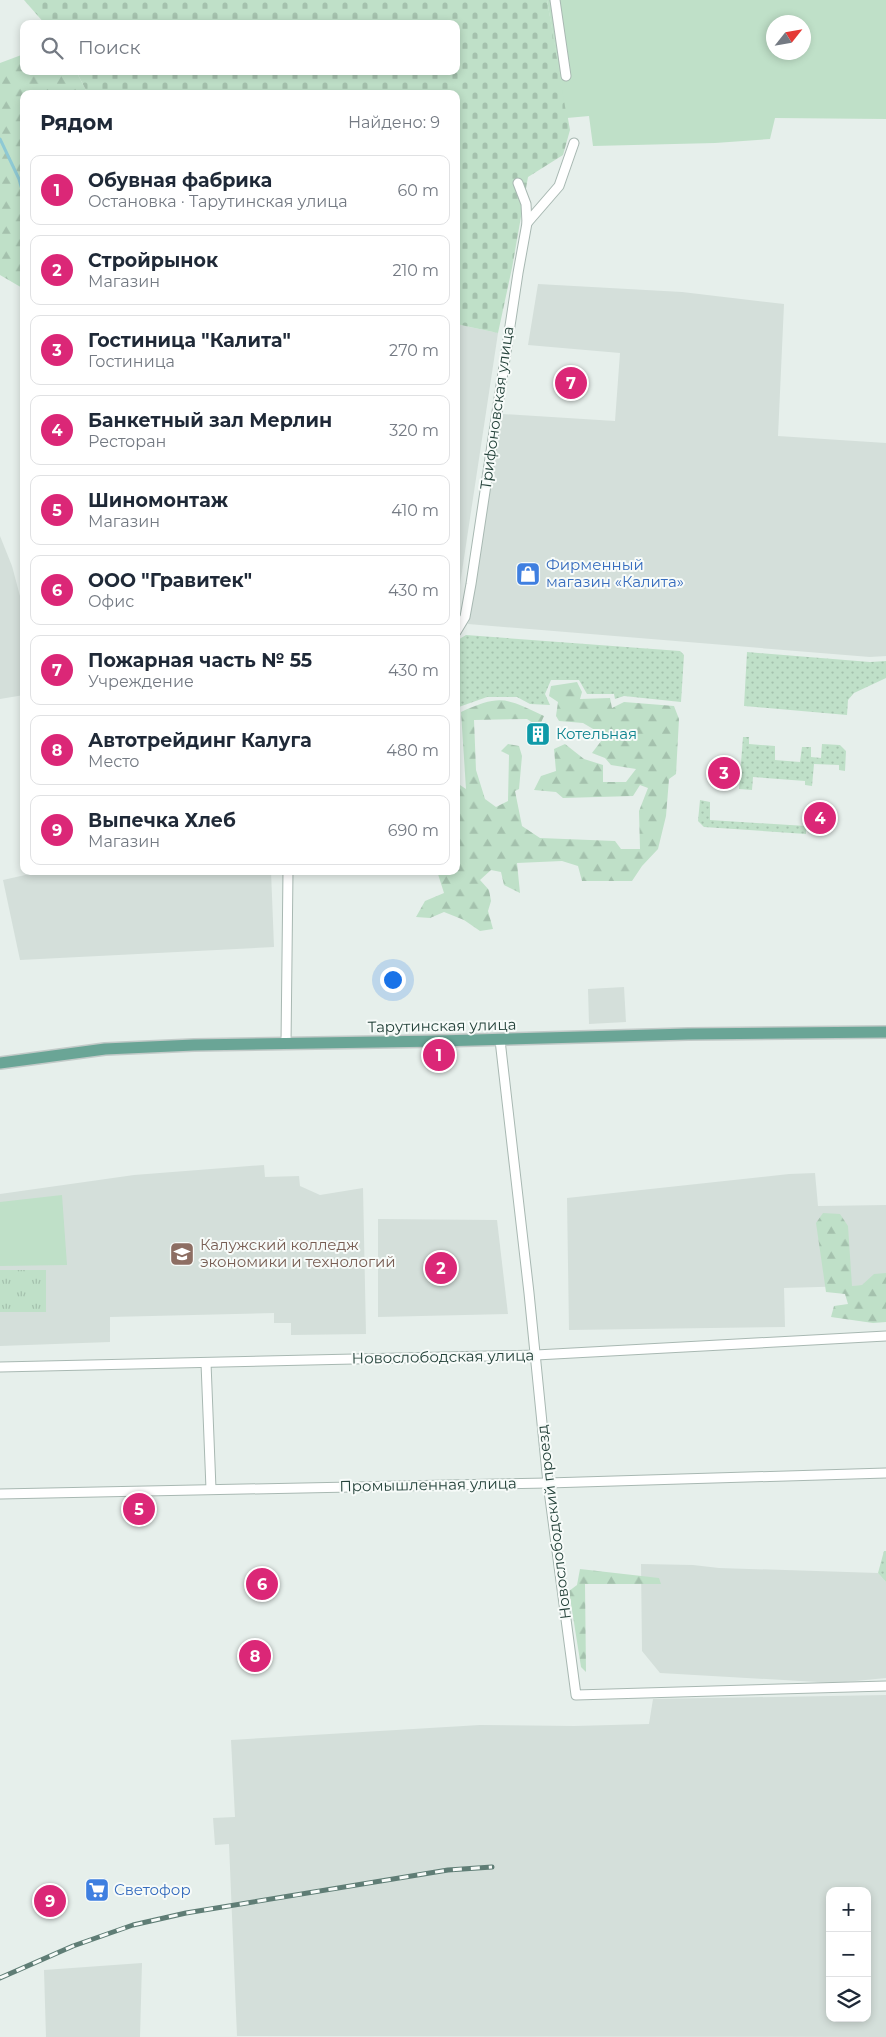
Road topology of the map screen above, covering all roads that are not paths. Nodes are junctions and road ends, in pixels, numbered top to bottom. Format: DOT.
graph roads {
  1 [pos="555,0"];
  2 [pos="566,76"];
  3 [pos="574,143"];
  4 [pos="518,183"];
  5 [pos="527,223"];
  6 [pos="460,625"];
  7 [pos="288,875"];
  8 [pos="886,1032"];
  9 [pos="500,1040"];
  10 [pos="286,1044"];
  11 [pos="0,1063"];
  12 [pos="886,1336"];
  13 [pos="536,1354"];
  14 [pos="206,1363"];
  15 [pos="0,1367"];
  16 [pos="886,1473"];
  17 [pos="548,1483"];
  18 [pos="211,1489"];
  19 [pos="0,1494"];
  20 [pos="886,1686"];
  1 -- 2 [label="street"];
  3 -- 5 [label="street"];
  4 -- 5 [label="street, Трифоновская улица"];
  5 -- 6 [label="street, Трифоновская улица"];
  7 -- 10 [label="street"];
  8 -- 9 [label="main road, Тарутинская улица"];
  9 -- 10 [label="main road, Тарутинская улица"];
  9 -- 13 [label="street, Новослободский проезд"];
  10 -- 11 [label="main road, Тарутинская улица"];
  12 -- 13 [label="street, Новослободская улица"];
  13 -- 14 [label="street, Новослободская улица"];
  13 -- 17 [label="street, Новослободский проезд"];
  14 -- 15 [label="street, Новослободская улица"];
  14 -- 18 [label="street"];
  16 -- 17 [label="street, Промышленная улица"];
  17 -- 18 [label="street, Промышленная улица"];
  17 -- 20 [label="street, Новослободский проезд"];
  18 -- 19 [label="street, Промышленная улица"];
}
